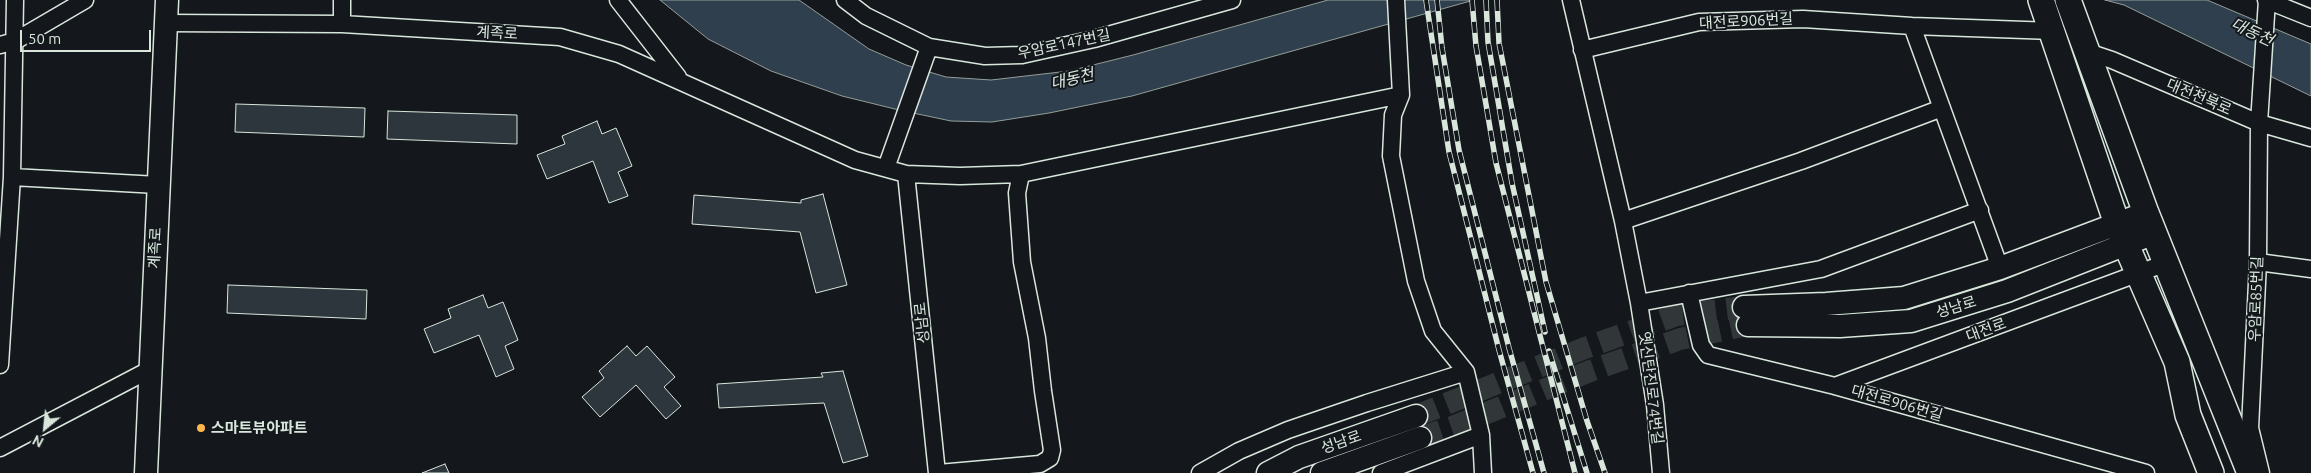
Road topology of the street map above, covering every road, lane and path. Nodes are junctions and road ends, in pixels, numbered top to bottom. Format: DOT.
graph roads {
  1 [pos="16,0"];
  2 [pos="86,0"];
  3 [pos="167,0"];
  4 [pos="342,0"];
  5 [pos="618,0"];
  6 [pos="845,0"];
  7 [pos="1232,0"];
  8 [pos="1396,0"];
  9 [pos="2041,0"];
  10 [pos="2068,0"];
  11 [pos="2266,1"];
  12 [pos="1572,7"];
  13 [pos="2311,18"];
  14 [pos="165,24"];
  15 [pos="342,24"];
  16 [pos="1912,26"];
  17 [pos="2053,31"];
  18 [pos="2084,42"];
  19 [pos="8,43"];
  20 [pos="929,47"];
  21 [pos="1582,50"];
  22 [pos="679,79"];
  23 [pos="1400,87"];
  24 [pos="1942,108"];
  25 [pos="2259,123"];
  26 [pos="2311,138"];
  27 [pos="886,168"];
  28 [pos="906,174"];
  29 [pos="1021,174"];
  30 [pos="12,177"];
  31 [pos="158,185"];
  32 [pos="1980,210"];
  33 [pos="1623,221"];
  34 [pos="2150,223"];
  35 [pos="2121,234"];
  36 [pos="2258,262"];
  37 [pos="2166,263"];
  38 [pos="2000,268"];
  39 [pos="2311,269"];
  40 [pos="2138,275"];
  41 [pos="1690,294"];
  42 [pos="1640,303"];
  43 [pos="1,316"];
  44 [pos="0,365"];
  45 [pos="149,370"];
  46 [pos="1466,372"];
  47 [pos="1835,386"];
  48 [pos="1416,416"];
  49 [pos="1481,435"];
  50 [pos="1420,438"];
  51 [pos="0,448"];
  52 [pos="146,473"];
  53 [pos="938,473"];
  54 [pos="1200,473"];
  55 [pos="1268,473"];
  56 [pos="1322,473"];
  57 [pos="1381,473"];
  58 [pos="1484,473"];
  59 [pos="1662,473"];
  60 [pos="2146,473"];
  61 [pos="2211,473"];
  62 [pos="2250,473"];
  63 [pos="2261,473"];
  1 -- 19 [label="street"];
  2 -- 19 [label="street"];
  3 -- 14 [label="main road, 계족로"];
  4 -- 15 [label="street"];
  5 -- 22 [label="street"];
  6 -- 20 [label="street, 우암로147번길"];
  7 -- 20 [label="street, 우암로147번길"];
  8 -- 23 [label="street"];
  9 -- 17 [label="main road"];
  10 -- 18 [label="main road"];
  11 -- 13 [label="street"];
  11 -- 25 [label="street, 우암로85번길"];
  12 -- 21 [label="street"];
  14 -- 15 [label="street, 계족로"];
  14 -- 31 [label="main road, 계족로"];
  15 -- 22 [label="street, 계족로"];
  16 -- 17 [label="street, 대전로906번길"];
  16 -- 21 [label="street, 대전로906번길"];
  16 -- 24 [label="street"];
  17 -- 35 [label="main road"];
  18 -- 25 [label="street, 대전천북로"];
  18 -- 34 [label="main road"];
  19 -- 30 [label="street"];
  20 -- 27 [label="street"];
  21 -- 33 [label="street"];
  22 -- 27 [label="street, 계족로"];
  23 -- 29 [label="street, 계족로"];
  23 -- 46 [label="street"];
  24 -- 32 [label="street"];
  24 -- 33 [label="street"];
  25 -- 26 [label="street, 대전천북로"];
  25 -- 36 [label="street, 우암로85번길"];
  27 -- 28 [label="street, 계족로"];
  28 -- 29 [label="street, 계족로"];
  28 -- 53 [label="street, 성남로"];
  29 -- 53 [label="street"];
  30 -- 31 [label="street"];
  30 -- 43 [label="street"];
  31 -- 45 [label="main road, 계족로"];
  32 -- 38 [label="street"];
  32 -- 41 [label="street"];
  33 -- 42 [label="street"];
  34 -- 35 [label="main road, 성남로"];
  34 -- 37 [label="main road"];
  35 -- 38 [label="main road, 성남로"];
  35 -- 38 [label="main road, 성남로"];
  35 -- 40 [label="main road"];
  36 -- 39 [label="street"];
  36 -- 63 [label="street, 우암로85번길"];
  37 -- 40 [label="street, 대전로"];
  37 -- 62 [label="main road"];
  40 -- 47 [label="street, 대전로"];
  40 -- 61 [label="main road"];
  41 -- 42 [label="street"];
  41 -- 47 [label="street, 대전로906번길"];
  42 -- 59 [label="street, 옛신탄진로74번길"];
  43 -- 44 [label="street"];
  45 -- 51 [label="street"];
  45 -- 52 [label="main road, 계족로"];
  46 -- 49 [label="street"];
  46 -- 54 [label="street"];
  47 -- 60 [label="street, 대전로906번길"];
  48 -- 55 [label="main road, 성남로"];
  49 -- 57 [label="street"];
  49 -- 58 [label="street"];
  50 -- 56 [label="main road, 성남로"];
}
